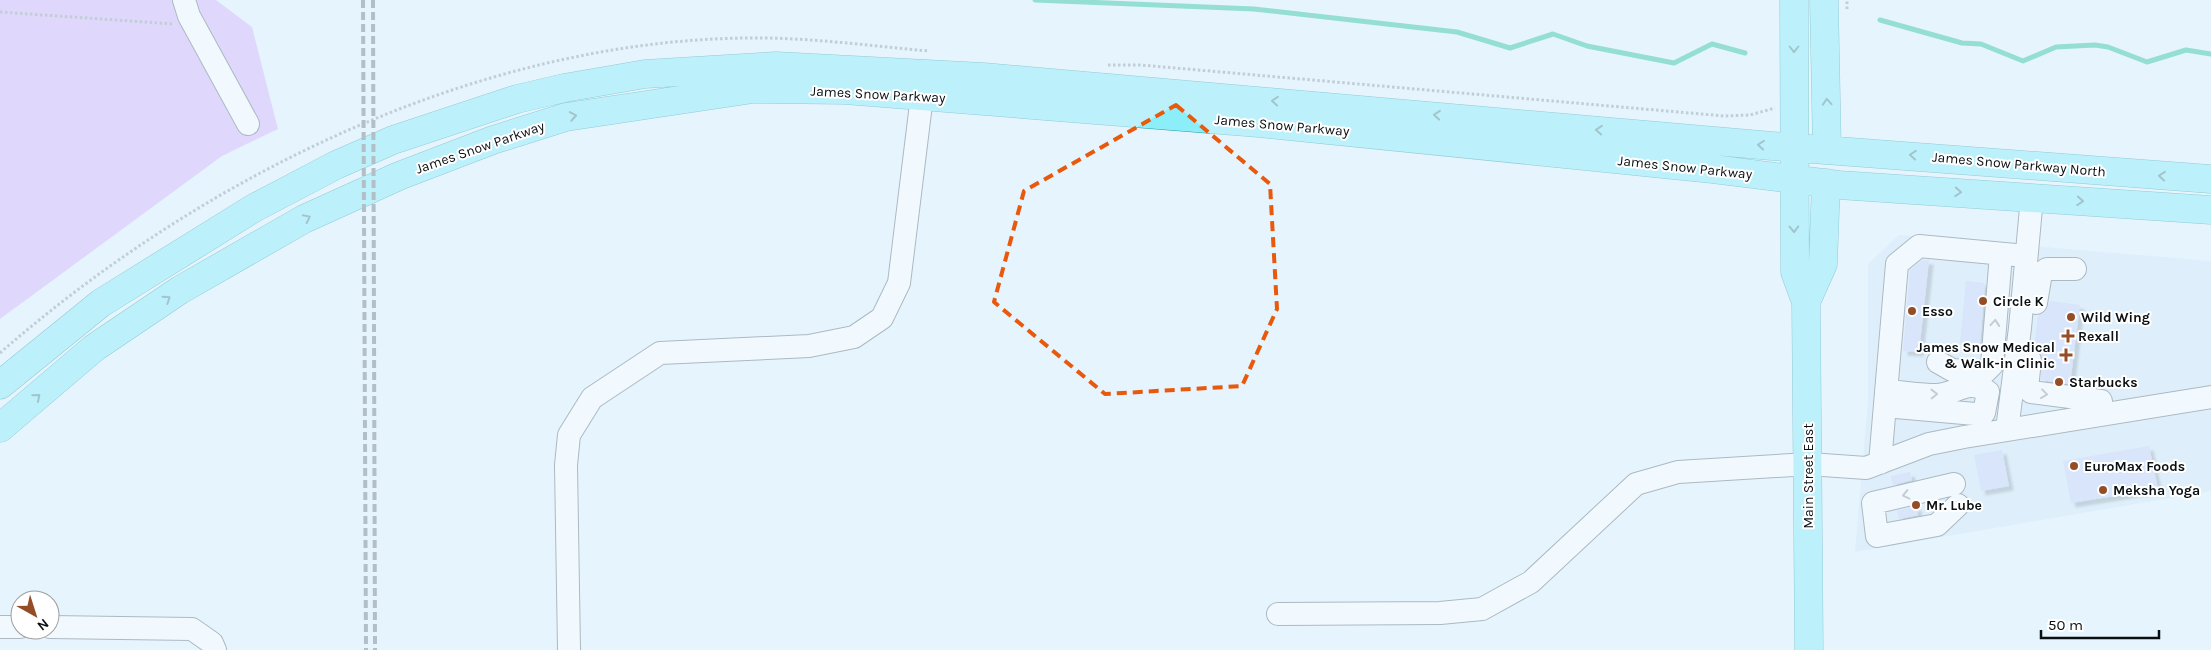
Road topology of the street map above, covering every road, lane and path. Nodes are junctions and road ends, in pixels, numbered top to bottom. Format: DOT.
graph roads {
  1 [pos="1794,0"];
  2 [pos="1824,0"];
  3 [pos="187,8"];
  4 [pos="0,12"];
  5 [pos="922,96"];
  6 [pos="1779,108"];
  7 [pos="1761,113"];
  8 [pos="248,124"];
  9 [pos="1794,148"];
  10 [pos="1827,150"];
  11 [pos="1794,180"];
  12 [pos="2211,180"];
  13 [pos="1833,184"];
  14 [pos="2032,198"];
  15 [pos="2211,210"];
  16 [pos="2001,254"];
  17 [pos="2026,256"];
  18 [pos="2075,269"];
  19 [pos="1806,302"];
  20 [pos="1938,362"];
  21 [pos="0,386"];
  22 [pos="2211,397"];
  23 [pos="1885,398"];
  24 [pos="2102,401"];
  25 [pos="0,428"];
  26 [pos="2007,430"];
  27 [pos="1956,439"];
  28 [pos="1880,463"];
  29 [pos="1809,464"];
  30 [pos="1278,614"];
  31 [pos="60,628"];
  32 [pos="215,650"];
  33 [pos="569,650"];
  34 [pos="1809,650"];
  1 -- 9 [label="main road, Main Street East, one-way"];
  10 -- 2 [label="main road, Main Street East, one-way"];
  3 -- 4 [label="path"];
  3 -- 8 [label="street"];
  5 -- 11 [label="main road, James Snow Parkway"];
  25 -- 5 [label="main road, James Snow Parkway, one-way"];
  5 -- 33 [label="street"];
  6 -- 7 [label="path"];
  9 -- 10 [label="main road, James Snow Parkway"];
  9 -- 11 [label="main road, Main Street East"];
  9 -- 21 [label="main road, James Snow Parkway, one-way"];
  12 -- 10 [label="main road, James Snow Parkway North, one-way"];
  10 -- 13 [label="street, Main Street East"];
  11 -- 13 [label="main road, James Snow Parkway"];
  11 -- 19 [label="main road, Main Street East, one-way"];
  13 -- 14 [label="main road, one-way"];
  13 -- 19 [label="main road, Main Street East"];
  14 -- 15 [label="main road, one-way"];
  14 -- 17 [label="street"];
  16 -- 17 [label="street"];
  20 -- 16 [label="street, one-way"];
  16 -- 23 [label="street"];
  17 -- 26 [label="street"];
  18 -- 24 [label="street, one-way"];
  19 -- 29 [label="main road, Main Street East"];
  22 -- 26 [label="street"];
  23 -- 27 [label="street"];
  23 -- 28 [label="street"];
  26 -- 27 [label="street"];
  27 -- 28 [label="street"];
  28 -- 29 [label="street"];
  29 -- 30 [label="street"];
  29 -- 34 [label="main road, Main Street East"];
  31 -- 32 [label="street"];
}
